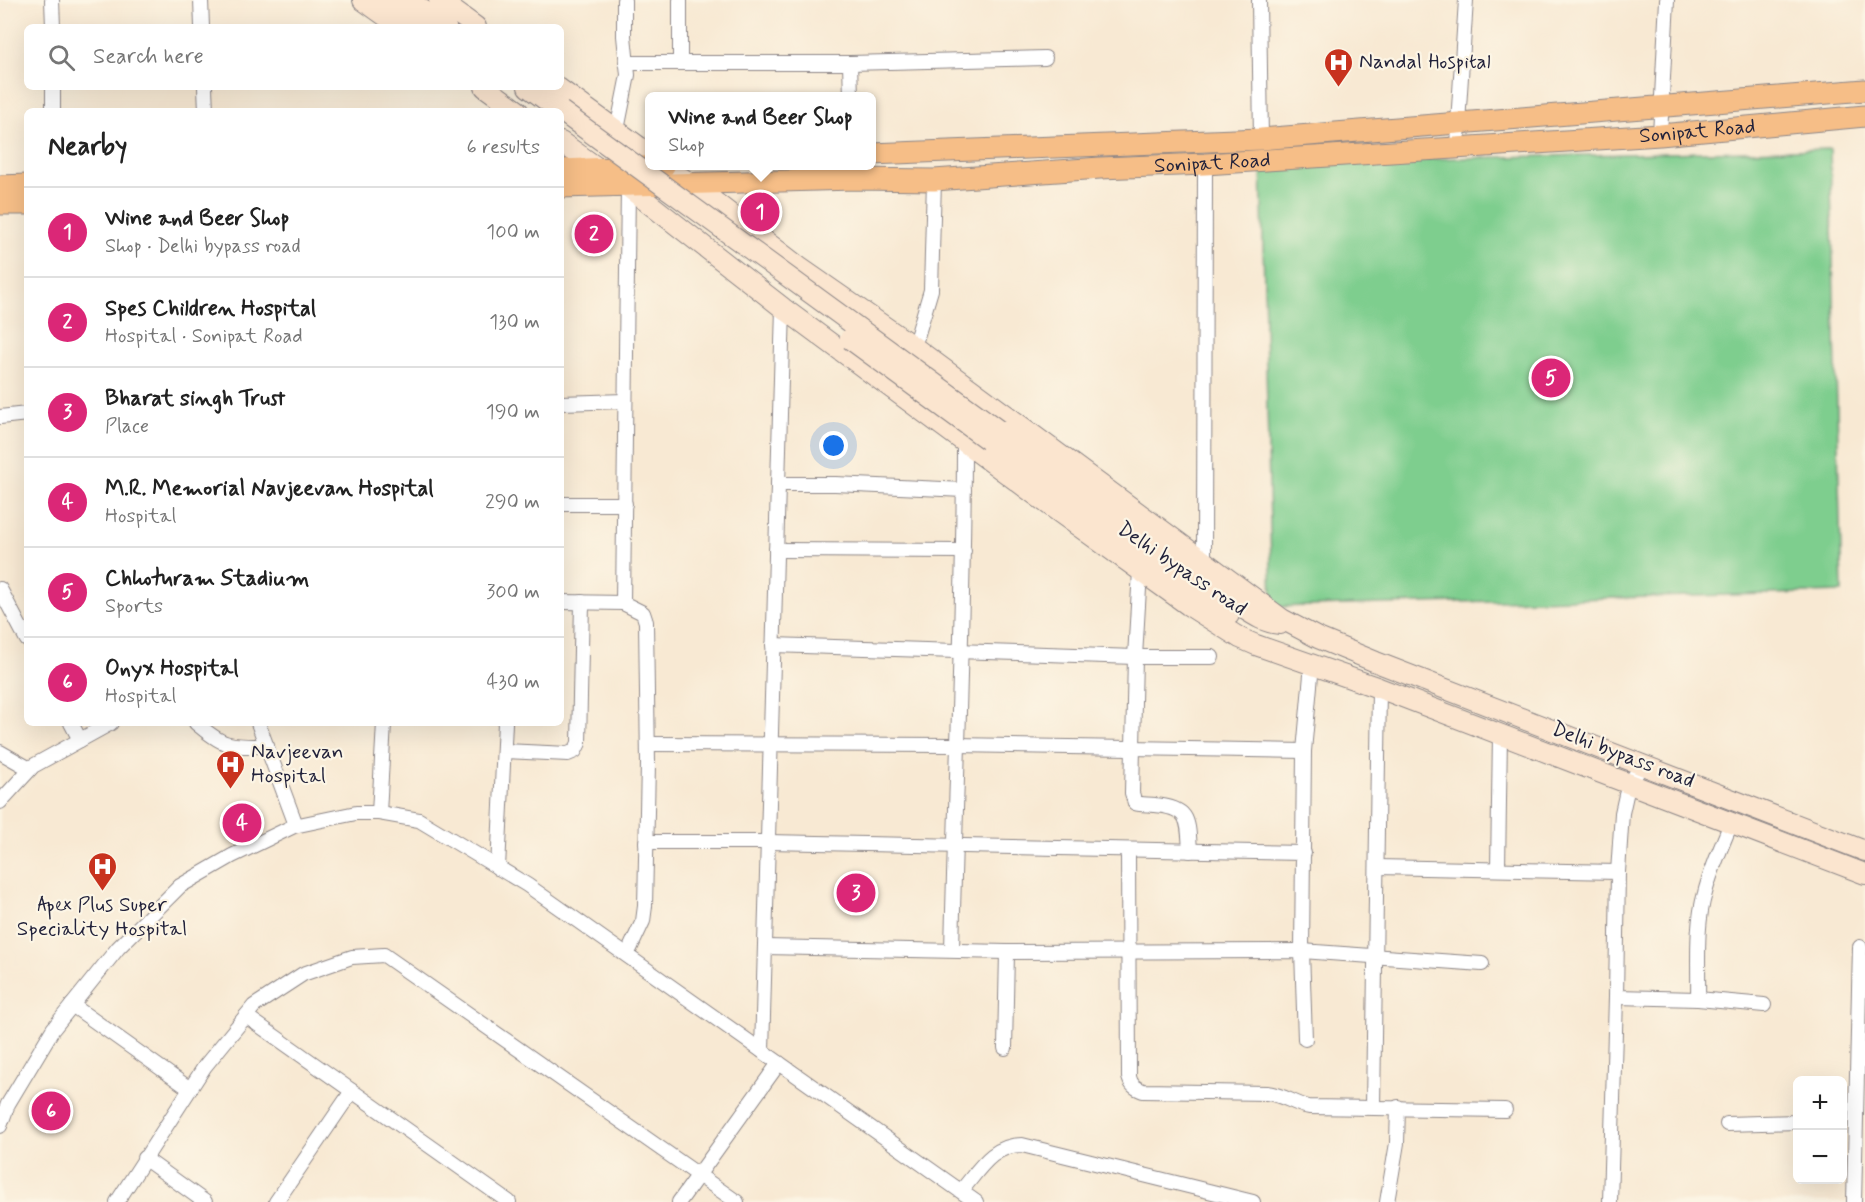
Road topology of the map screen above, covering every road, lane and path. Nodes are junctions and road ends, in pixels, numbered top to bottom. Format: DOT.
graph roads {
  1 [pos="52,0"];
  2 [pos="201,0"];
  3 [pos="363,0"];
  4 [pos="388,0"];
  5 [pos="409,0"];
  6 [pos="439,0"];
  7 [pos="624,0"];
  8 [pos="680,0"];
  9 [pos="1259,0"];
  10 [pos="1466,0"];
  11 [pos="1667,0"];
  12 [pos="456,13"];
  13 [pos="52,24"];
  14 [pos="202,24"];
  15 [pos="397,24"];
  16 [pos="421,24"];
  17 [pos="472,24"];
  18 [pos="1045,58"];
  19 [pos="626,63"];
  20 [pos="680,63"];
  21 [pos="850,63"];
  22 [pos="53,90"];
  23 [pos="205,90"];
  24 [pos="488,90"];
  25 [pos="511,90"];
  26 [pos="532,90"];
  27 [pos="561,90"];
  28 [pos="1865,90"];
  29 [pos="851,92"];
  30 [pos="1660,106"];
  31 [pos="53,108"];
  32 [pos="206,108"];
  33 [pos="514,108"];
  34 [pos="535,108"];
  35 [pos="557,108"];
  36 [pos="564,113"];
  37 [pos="1865,116"];
  38 [pos="1458,123"];
  39 [pos="564,129"];
  40 [pos="617,130"];
  41 [pos="1660,135"];
  42 [pos="1262,138"];
  43 [pos="564,144"];
  44 [pos="1100,146"];
  45 [pos="1460,149"];
  46 [pos="645,151"];
  47 [pos="876,154"];
  48 [pos="1204,164"];
  49 [pos="645,167"];
  50 [pos="1100,168"];
  51 [pos="599,169"];
  52 [pos="564,170"];
  53 [pos="670,170"];
  54 [pos="934,180"];
  55 [pos="690,183"];
  56 [pos="24,185"];
  57 [pos="0,186"];
  58 [pos="564,187"];
  59 [pos="628,187"];
  60 [pos="0,204"];
  61 [pos="24,204"];
  62 [pos="783,308"];
  63 [pos="914,347"];
  64 [pos="625,401"];
  65 [pos="564,403"];
  66 [pos="24,414"];
  67 [pos="0,417"];
  68 [pos="993,435"];
  69 [pos="964,442"];
  70 [pos="778,484"];
  71 [pos="964,490"];
  72 [pos="564,504"];
  73 [pos="625,504"];
  74 [pos="776,550"];
  75 [pos="964,551"];
  76 [pos="1204,562"];
  77 [pos="1140,571"];
  78 [pos="0,589"];
  79 [pos="564,602"];
  80 [pos="582,602"];
  81 [pos="623,603"];
  82 [pos="1292,624"];
  83 [pos="24,634"];
  84 [pos="773,645"];
  85 [pos="1268,650"];
  86 [pos="959,651"];
  87 [pos="1135,657"];
  88 [pos="1212,657"];
  89 [pos="1312,664"];
  90 [pos="1379,688"];
  91 [pos="73,726"];
  92 [pos="106,726"];
  93 [pos="200,726"];
  94 [pos="259,726"];
  95 [pos="384,726"];
  96 [pos="505,726"];
  97 [pos="1500,734"];
  98 [pos="80,740"];
  99 [pos="648,744"];
  100 [pos="771,744"];
  101 [pos="957,745"];
  102 [pos="267,746"];
  103 [pos="1132,748"];
  104 [pos="505,751"];
  105 [pos="1304,751"];
  106 [pos="0,752"];
  107 [pos="1642,765"];
  108 [pos="30,769"];
  109 [pos="1630,783"];
  110 [pos="0,802"];
  111 [pos="379,813"];
  112 [pos="1731,824"];
  113 [pos="296,825"];
  114 [pos="646,842"];
  115 [pos="768,842"];
  116 [pos="954,847"];
  117 [pos="1128,850"];
  118 [pos="1190,851"];
  119 [pos="1865,851"];
  120 [pos="1304,853"];
  121 [pos="1377,867"];
  122 [pos="498,868"];
  123 [pos="1498,869"];
  124 [pos="1618,872"];
  125 [pos="1865,874"];
  126 [pos="765,947"];
  127 [pos="1860,947"];
  128 [pos="952,950"];
  129 [pos="1302,951"];
  130 [pos="1007,952"];
  131 [pos="1129,952"];
  132 [pos="627,955"];
  133 [pos="1375,956"];
  134 [pos="1482,964"];
  135 [pos="1616,997"];
  136 [pos="1698,999"];
  137 [pos="72,1005"];
  138 [pos="1764,1005"];
  139 [pos="246,1016"];
  140 [pos="1305,1039"];
  141 [pos="1005,1048"];
  142 [pos="762,1051"];
  143 [pos="779,1063"];
  144 [pos="190,1089"];
  145 [pos="352,1091"];
  146 [pos="1373,1107"];
  147 [pos="1398,1107"];
  148 [pos="1505,1110"];
  149 [pos="1854,1120"];
  150 [pos="1793,1122"];
  151 [pos="0,1124"];
  152 [pos="1726,1124"];
  153 [pos="144,1158"];
  154 [pos="698,1175"];
  155 [pos="961,1191"];
  156 [pos="1226,1199"];
  157 [pos="117,1202"];
  158 [pos="205,1202"];
  159 [pos="276,1202"];
  160 [pos="509,1202"];
  161 [pos="679,1202"];
  162 [pos="737,1202"];
  163 [pos="976,1202"];
  164 [pos="1253,1202"];
  165 [pos="1388,1202"];
  166 [pos="1610,1202"];
  167 [pos="1854,1202"];
  1 -- 13 [label="street"];
  2 -- 14 [label="street"];
  3 -- 15 [label="main road"];
  4 -- 16 [label="main road"];
  5 -- 12 [label="main road"];
  6 -- 12 [label="main road"];
  7 -- 19 [label="street"];
  8 -- 20 [label="street"];
  9 -- 42 [label="street"];
  10 -- 38 [label="street"];
  11 -- 30 [label="street"];
  12 -- 17 [label="main road"];
  18 -- 21 [label="street"];
  19 -- 20 [label="street"];
  19 -- 40 [label="street"];
  20 -- 21 [label="street"];
  21 -- 29 [label="street"];
  22 -- 31 [label="street"];
  23 -- 32 [label="street"];
  24 -- 33 [label="main road"];
  25 -- 34 [label="main road"];
  26 -- 35 [label="main road"];
  27 -- 40 [label="main road"];
  28 -- 30 [label="main road, Sonipat Road"];
  30 -- 38 [label="main road, Sonipat Road"];
  30 -- 41 [label="street"];
  36 -- 68 [label="main road, bridge"];
  37 -- 41 [label="main road, Sonipat Road"];
  38 -- 42 [label="main road, Sonipat Road"];
  38 -- 45 [label="street"];
  39 -- 68 [label="main road, bridge"];
  40 -- 46 [label="main road"];
  41 -- 45 [label="main road, Sonipat Road"];
  42 -- 44 [label="main road, Sonipat Road"];
  43 -- 51 [label="main road, Delhi bypass road"];
  44 -- 47 [label="main road, Sonipat Road"];
  44 -- 50 [label="main road"];
  45 -- 48 [label="main road, Sonipat Road"];
  48 -- 50 [label="main road, Sonipat Road"];
  48 -- 76 [label="street"];
  49 -- 51 [label="main road"];
  50 -- 54 [label="main road, Sonipat Road"];
  51 -- 52 [label="main road"];
  51 -- 59 [label="main road, Delhi bypass road"];
  53 -- 55 [label="main road, Delhi bypass road"];
  54 -- 55 [label="main road, Sonipat Road"];
  54 -- 63 [label="street"];
  55 -- 59 [label="main road, Sonipat Road"];
  55 -- 63 [label="main road, Delhi bypass road"];
  56 -- 57 [label="main road"];
  58 -- 59 [label="main road, Sonipat Road"];
  59 -- 62 [label="main road, Delhi bypass road"];
  59 -- 64 [label="street"];
  60 -- 61 [label="main road"];
  62 -- 69 [label="main road, Delhi bypass road"];
  62 -- 70 [label="street"];
  63 -- 76 [label="main road, Delhi bypass road"];
  64 -- 65 [label="street"];
  64 -- 73 [label="street"];
  66 -- 67 [label="street"];
  68 -- 82 [label="main road"];
  68 -- 85 [label="main road"];
  69 -- 71 [label="street"];
  69 -- 77 [label="main road, Delhi bypass road"];
  70 -- 71 [label="street"];
  70 -- 74 [label="street"];
  71 -- 75 [label="street"];
  72 -- 73 [label="street"];
  73 -- 81 [label="street"];
  74 -- 75 [label="street"];
  74 -- 84 [label="street"];
  75 -- 86 [label="street"];
  76 -- 82 [label="main road, Delhi bypass road"];
  77 -- 85 [label="main road, Delhi bypass road"];
  77 -- 87 [label="street"];
  78 -- 83 [label="street"];
  79 -- 80 [label="street"];
  80 -- 81 [label="street"];
  80 -- 104 [label="street"];
  81 -- 99 [label="street"];
  82 -- 107 [label="main road, Delhi bypass road"];
  84 -- 86 [label="street"];
  84 -- 100 [label="street"];
  85 -- 89 [label="main road, Delhi bypass road"];
  86 -- 87 [label="street"];
  86 -- 101 [label="street"];
  87 -- 88 [label="street"];
  87 -- 103 [label="street"];
  89 -- 90 [label="main road, Delhi bypass road"];
  89 -- 105 [label="street"];
  90 -- 97 [label="main road, Delhi bypass road"];
  90 -- 121 [label="street"];
  91 -- 98 [label="street"];
  92 -- 98 [label="street"];
  93 -- 102 [label="street"];
  94 -- 102 [label="street"];
  95 -- 111 [label="street"];
  96 -- 104 [label="street"];
  97 -- 109 [label="main road, Delhi bypass road"];
  97 -- 123 [label="street"];
  98 -- 108 [label="street"];
  99 -- 100 [label="street"];
  99 -- 114 [label="street"];
  100 -- 101 [label="street"];
  100 -- 115 [label="street"];
  101 -- 103 [label="street"];
  101 -- 116 [label="street"];
  102 -- 113 [label="street"];
  103 -- 105 [label="street"];
  103 -- 118 [label="street"];
  104 -- 122 [label="street"];
  105 -- 120 [label="street"];
  106 -- 108 [label="street"];
  107 -- 109 [label="street"];
  107 -- 119 [label="main road, Delhi bypass road"];
  108 -- 110 [label="street"];
  109 -- 112 [label="main road, Delhi bypass road"];
  109 -- 124 [label="street"];
  111 -- 113 [label="street"];
  111 -- 122 [label="street"];
  112 -- 125 [label="main road, Delhi bypass road"];
  112 -- 136 [label="street"];
  113 -- 137 [label="street"];
  114 -- 115 [label="street"];
  114 -- 132 [label="street"];
  115 -- 116 [label="street"];
  115 -- 126 [label="street"];
  116 -- 117 [label="street"];
  116 -- 128 [label="street"];
  117 -- 118 [label="street"];
  117 -- 131 [label="street"];
  118 -- 120 [label="street"];
  120 -- 129 [label="street"];
  121 -- 123 [label="street"];
  121 -- 133 [label="street"];
  122 -- 132 [label="street"];
  123 -- 124 [label="street"];
  124 -- 135 [label="street"];
  126 -- 128 [label="street"];
  126 -- 142 [label="street"];
  127 -- 149 [label="street"];
  128 -- 130 [label="street"];
  129 -- 131 [label="street"];
  129 -- 133 [label="street"];
  129 -- 140 [label="street"];
  130 -- 131 [label="street"];
  130 -- 141 [label="street"];
  131 -- 146 [label="street"];
  132 -- 142 [label="street"];
  133 -- 134 [label="street"];
  133 -- 146 [label="street"];
  135 -- 136 [label="street"];
  135 -- 166 [label="street"];
  136 -- 138 [label="street"];
  137 -- 144 [label="street"];
  137 -- 151 [label="street"];
  139 -- 144 [label="street"];
  139 -- 145 [label="street"];
  139 -- 154 [label="street"];
  142 -- 143 [label="street"];
  143 -- 154 [label="street"];
  143 -- 155 [label="street"];
  144 -- 153 [label="street"];
  145 -- 159 [label="street"];
  145 -- 160 [label="street"];
  146 -- 147 [label="street"];
  147 -- 148 [label="street"];
  147 -- 165 [label="street"];
  149 -- 167 [label="street"];
  150 -- 152 [label="street"];
  153 -- 157 [label="street"];
  153 -- 158 [label="street"];
  154 -- 161 [label="street"];
  154 -- 162 [label="street"];
  155 -- 156 [label="street"];
  155 -- 163 [label="street"];
  156 -- 164 [label="street"];
}
